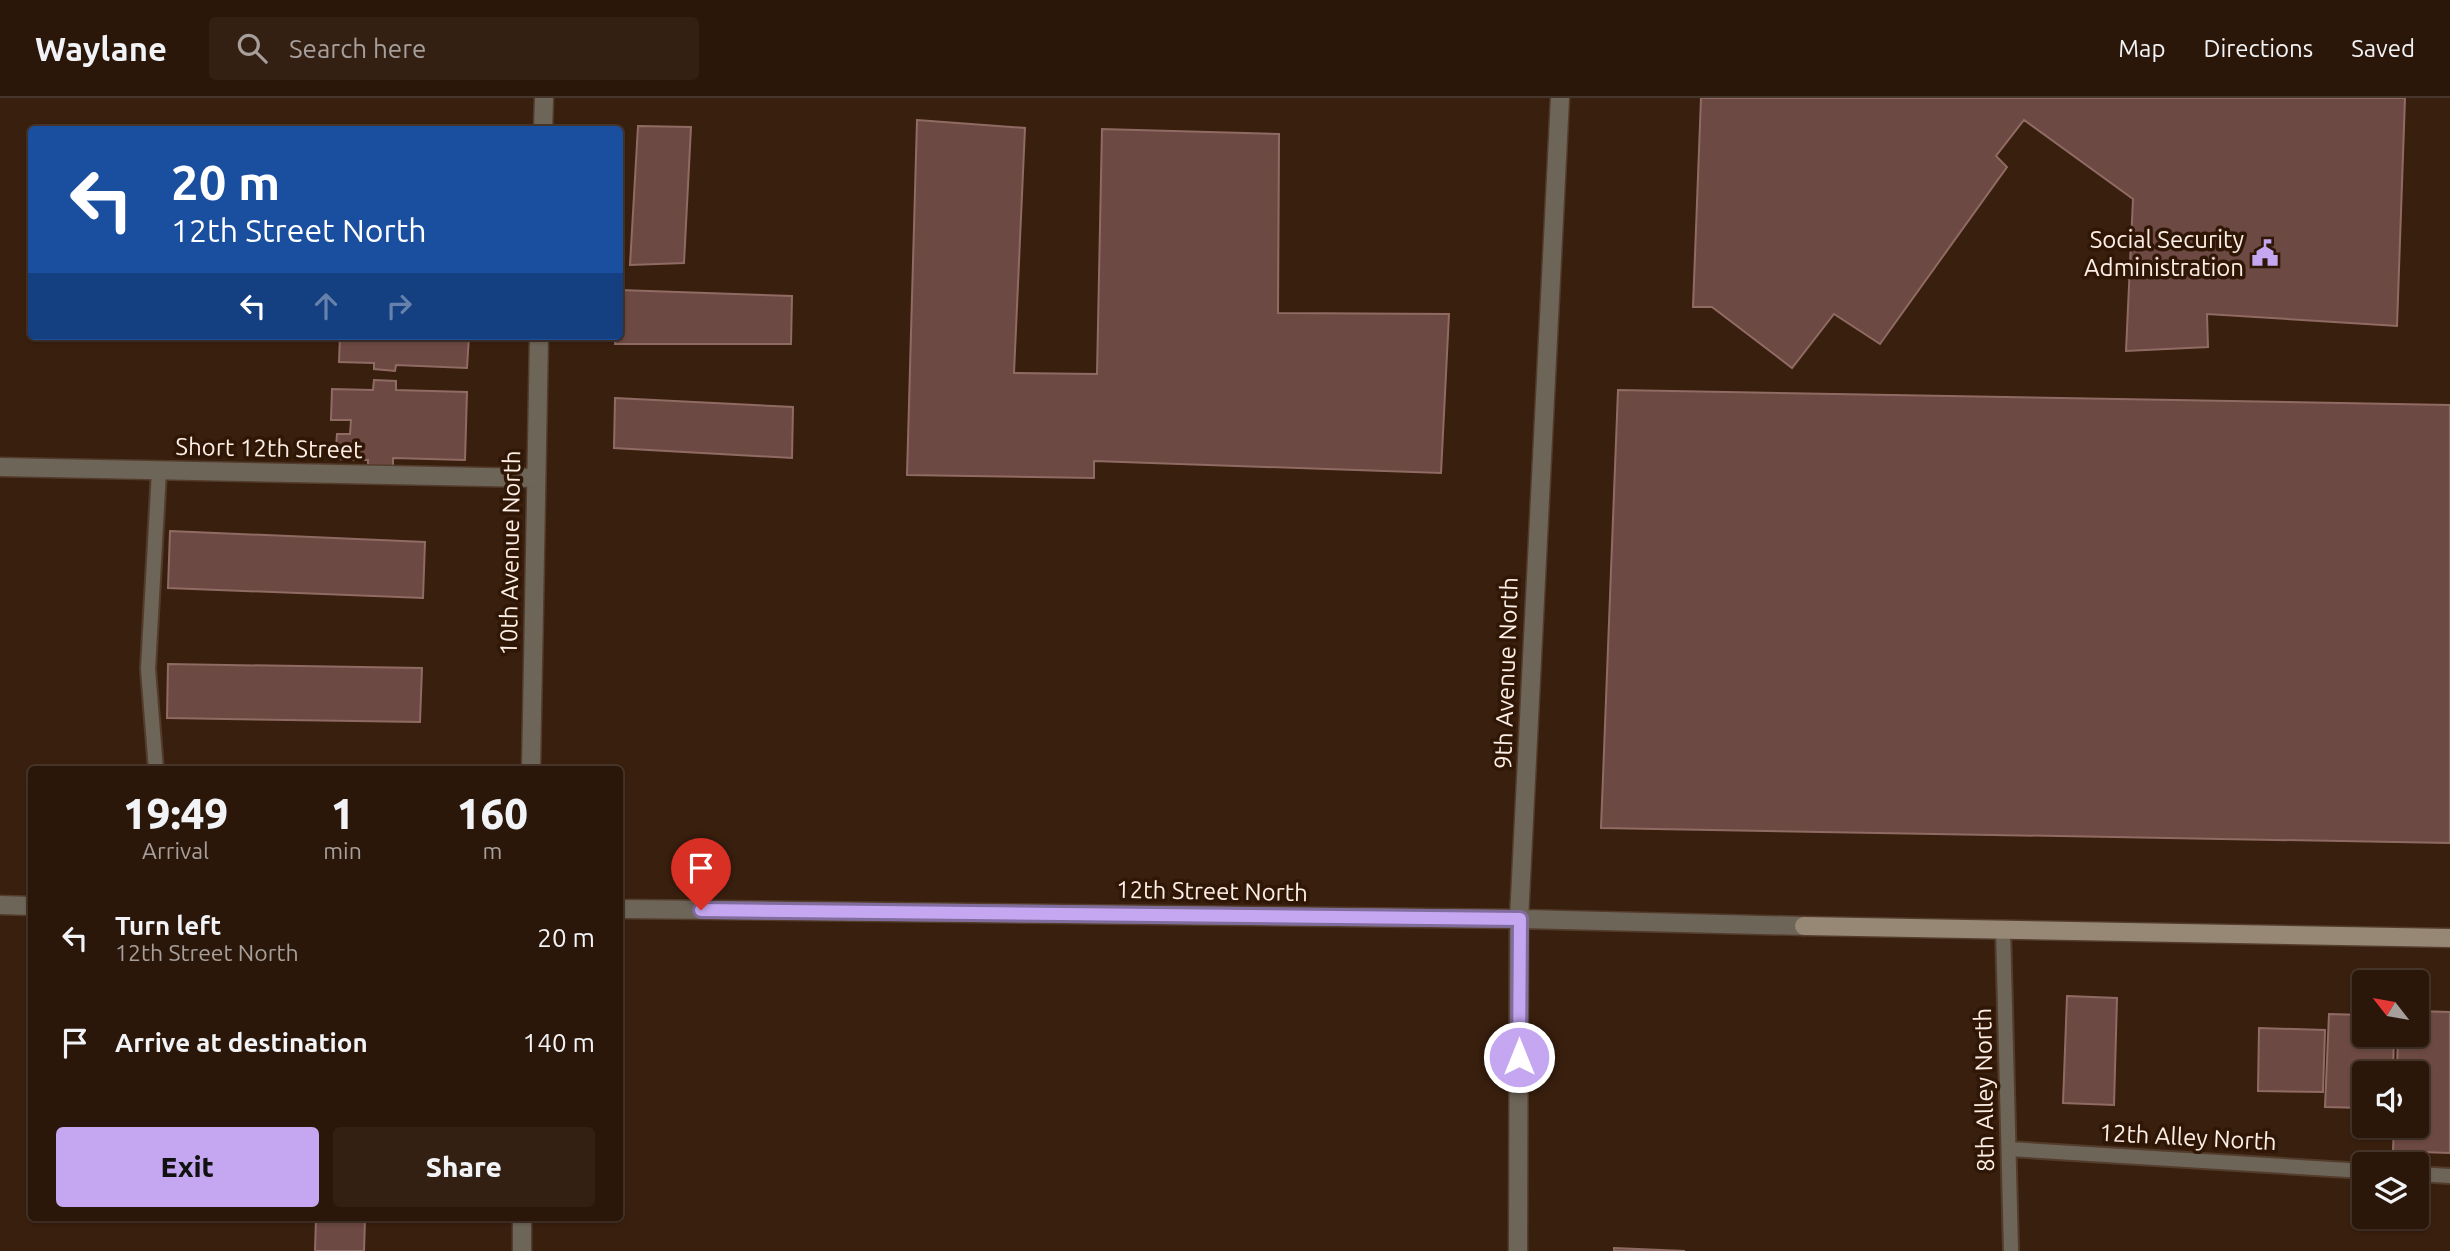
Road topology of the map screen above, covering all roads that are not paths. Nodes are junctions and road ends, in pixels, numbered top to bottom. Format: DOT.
graph roads {
  1 [pos="544,98"];
  2 [pos="1560,98"];
  3 [pos="543,126"];
  4 [pos="539,340"];
  5 [pos="0,467"];
  6 [pos="159,471"];
  7 [pos="536,478"];
  8 [pos="156,766"];
  9 [pos="531,766"];
  10 [pos="0,905"];
  11 [pos="28,906"];
  12 [pos="623,909"];
  13 [pos="1520,919"];
  14 [pos="2003,928"];
  15 [pos="2450,938"];
  16 [pos="2009,1149"];
  17 [pos="2352,1170"];
  18 [pos="2429,1175"];
  19 [pos="2450,1176"];
  20 [pos="522,1221"];
  21 [pos="522,1251"];
  22 [pos="1518,1251"];
  23 [pos="2011,1251"];
  1 -- 3 [label="street"];
  2 -- 13 [label="street, 9th Avenue North"];
  4 -- 7 [label="street, 10th Avenue North"];
  5 -- 6 [label="street, Short 12th Street"];
  6 -- 7 [label="street, Short 12th Street"];
  6 -- 8 [label="lane"];
  7 -- 9 [label="street, 10th Avenue North"];
  10 -- 11 [label="street"];
  12 -- 13 [label="street, 12th Street North"];
  13 -- 14 [label="street, 12th Street North"];
  13 -- 22 [label="street, 9th Avenue North"];
  14 -- 15 [label="street"];
  14 -- 16 [label="lane, 8th Alley North"];
  16 -- 17 [label="lane, 12th Alley North"];
  16 -- 23 [label="lane, 8th Alley North"];
  18 -- 19 [label="lane"];
  20 -- 21 [label="street"];
}
